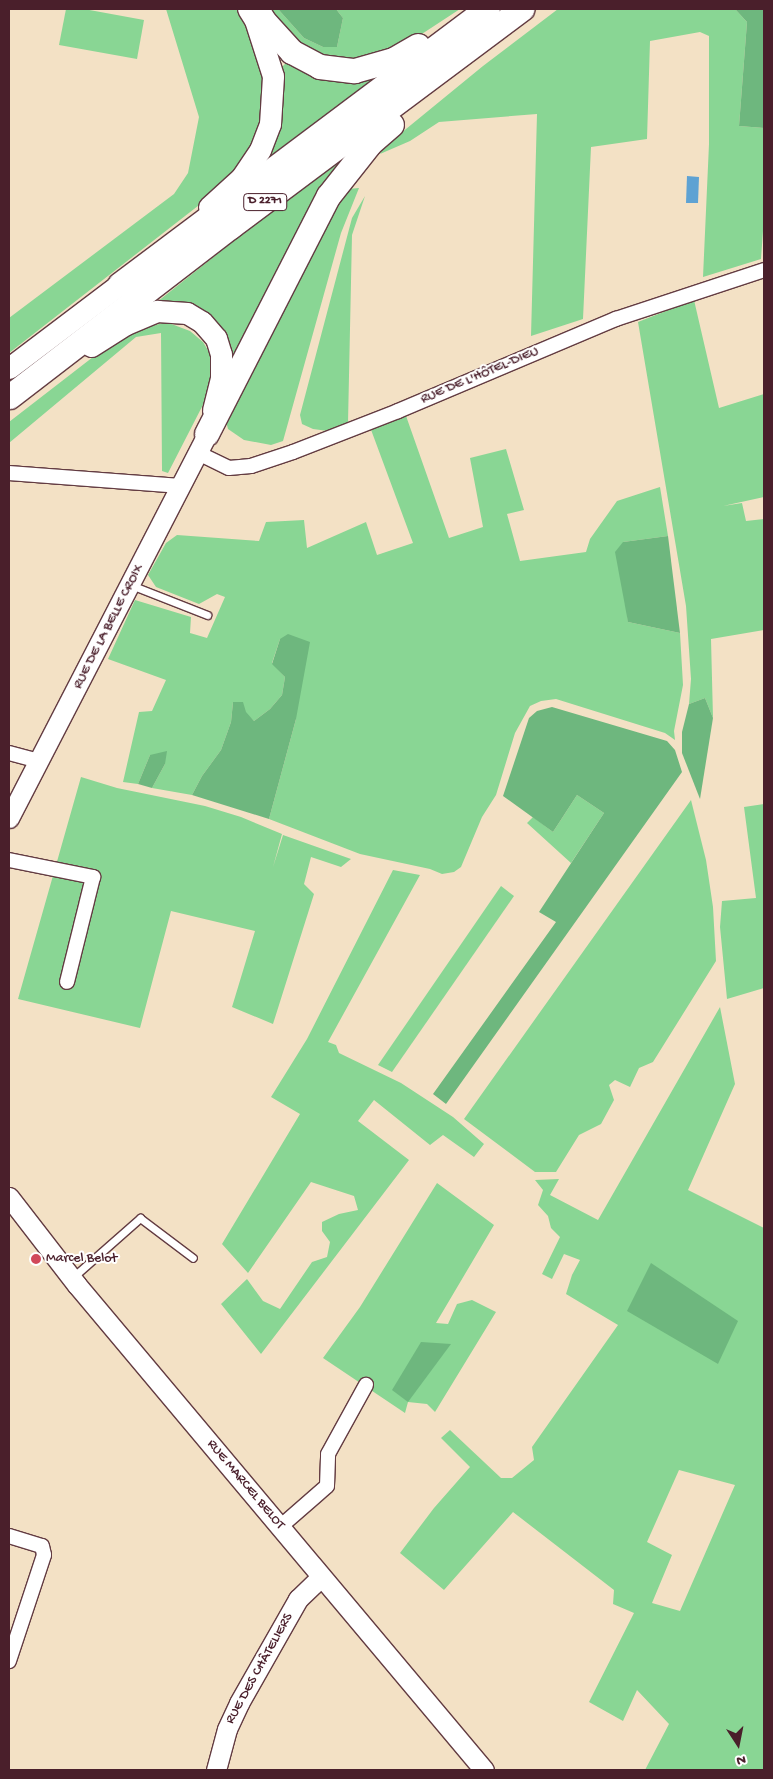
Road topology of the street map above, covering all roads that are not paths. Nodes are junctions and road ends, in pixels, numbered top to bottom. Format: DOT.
graph roads {
  1 [pos="248,9"];
  2 [pos="257,9"];
  3 [pos="482,9"];
  4 [pos="488,9"];
  5 [pos="523,9"];
  6 [pos="764,270"];
  7 [pos="120,285"];
  8 [pos="9,368"];
  9 [pos="10,398"];
  10 [pos="202,444"];
  11 [pos="9,473"];
  12 [pos="181,486"];
  13 [pos="130,585"];
  14 [pos="207,615"];
  15 [pos="9,753"];
  16 [pos="39,761"];
  17 [pos="9,818"];
  18 [pos="9,860"];
  19 [pos="67,982"];
  20 [pos="9,1197"];
  21 [pos="193,1258"];
  22 [pos="71,1278"];
  23 [pos="366,1385"];
  24 [pos="280,1527"];
  25 [pos="9,1536"];
  26 [pos="321,1577"];
  27 [pos="9,1661"];
  28 [pos="216,1770"];
  29 [pos="484,1770"];
  1 -- 7 [label="main road"];
  2 -- 3 [label="highway"];
  4 -- 7 [label="highway, D 2271"];
  5 -- 9 [label="highway, D 2271"];
  5 -- 10 [label="highway"];
  6 -- 10 [label="street, RUE DE L'HÔTEL-DIEU"];
  7 -- 8 [label="main road, D 2271"];
  9 -- 10 [label="main road"];
  10 -- 12 [label="main road, RUE DE LA BELLE CROIX"];
  11 -- 12 [label="street"];
  12 -- 13 [label="main road, RUE DE LA BELLE CROIX"];
  13 -- 14 [label="lane"];
  13 -- 16 [label="main road, RUE DE LA BELLE CROIX"];
  15 -- 16 [label="street"];
  16 -- 17 [label="main road, RUE DE LA BELLE CROIX"];
  18 -- 19 [label="street"];
  20 -- 22 [label="main road, RUE MARCEL BELOT"];
  21 -- 22 [label="lane"];
  22 -- 24 [label="main road, RUE MARCEL BELOT"];
  23 -- 24 [label="street"];
  24 -- 26 [label="main road, RUE MARCEL BELOT"];
  25 -- 27 [label="street"];
  26 -- 28 [label="main road, RUE DES CHÂTELIERS"];
  26 -- 29 [label="main road, RUE MARCEL BELOT"];
}
